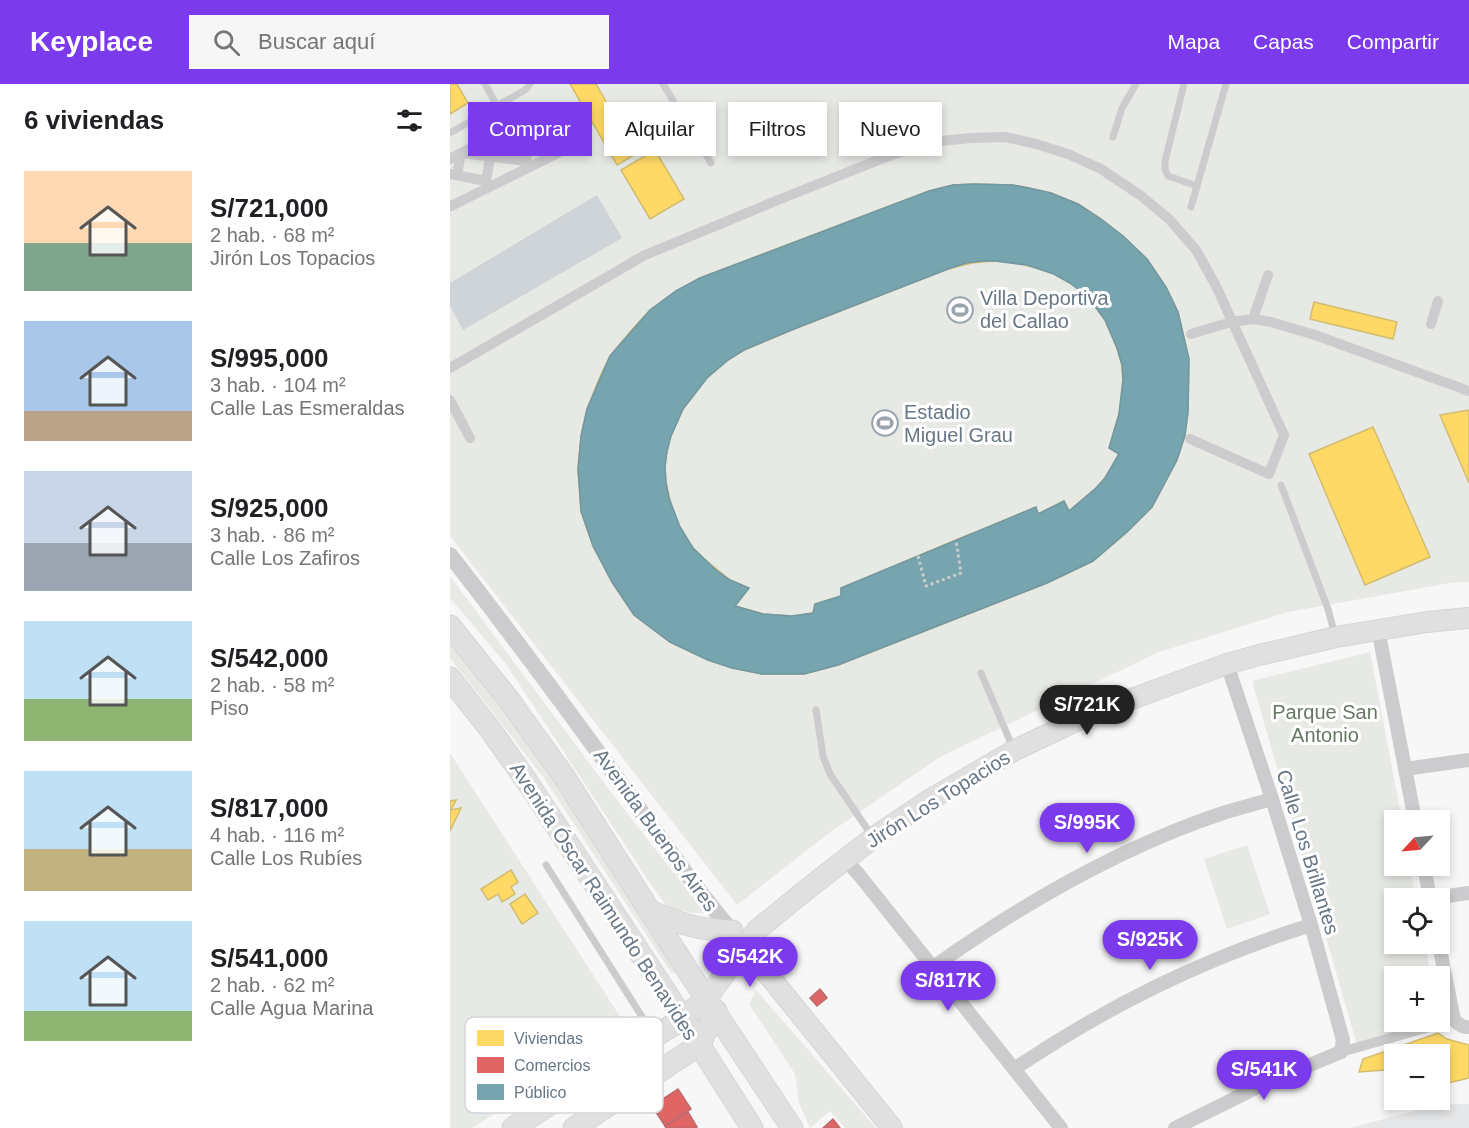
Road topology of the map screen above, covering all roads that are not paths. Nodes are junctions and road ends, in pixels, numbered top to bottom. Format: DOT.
graph roads {
  1 [pos="486,84"];
  2 [pos="530,84"];
  3 [pos="663,84"];
  4 [pos="1136,84"];
  5 [pos="1184,84"];
  6 [pos="1226,84"];
  7 [pos="495,102"];
  8 [pos="504,102"];
  9 [pos="468,123"];
  10 [pos="450,134"];
  11 [pos="1113,136"];
  12 [pos="468,149"];
  13 [pos="461,153"];
  14 [pos="528,156"];
  15 [pos="548,156"];
  16 [pos="490,158"];
  17 [pos="450,159"];
  18 [pos="711,163"];
  19 [pos="527,164"];
  20 [pos="454,174"];
  21 [pos="488,184"];
  22 [pos="1197,186"];
  23 [pos="450,205"];
  24 [pos="1191,207"];
  25 [pos="1268,275"];
  26 [pos="1438,301"];
  27 [pos="1253,319"];
  28 [pos="1232,322"];
  29 [pos="1431,324"];
  30 [pos="1191,334"];
  31 [pos="450,368"];
  32 [pos="1469,391"];
  33 [pos="450,400"];
  34 [pos="470,438"];
  35 [pos="1190,439"];
  36 [pos="1281,485"];
  37 [pos="450,555"];
  38 [pos="1469,618"];
  39 [pos="450,626"];
  40 [pos="1378,629"];
  41 [pos="1336,637"];
  42 [pos="1227,664"];
  43 [pos="981,673"];
  44 [pos="450,678"];
  45 [pos="816,710"];
  46 [pos="1015,750"];
  47 [pos="1469,760"];
  48 [pos="1405,769"];
  49 [pos="1272,799"];
  50 [pos="1413,810"];
  51 [pos="873,838"];
  52 [pos="845,859"];
  53 [pos="546,865"];
  54 [pos="1469,893"];
  55 [pos="1450,896"];
  56 [pos="650,911"];
  57 [pos="1311,925"];
  58 [pos="739,939"];
  59 [pos="1442,954"];
  60 [pos="932,968"];
  61 [pos="711,1005"];
  62 [pos="642,1017"];
  63 [pos="682,1019"];
  64 [pos="1463,1025"];
  65 [pos="663,1031"];
  66 [pos="699,1045"];
  67 [pos="1341,1052"];
  68 [pos="663,1069"];
  69 [pos="1014,1069"];
  70 [pos="536,1113"];
  71 [pos="551,1113"];
  72 [pos="597,1113"];
  73 [pos="513,1128"];
  74 [pos="561,1128"];
  75 [pos="575,1128"];
  76 [pos="752,1128"];
  77 [pos="792,1128"];
  78 [pos="892,1128"];
  79 [pos="1061,1128"];
  80 [pos="1175,1128"];
  1 -- 7 [label="lane"];
  2 -- 8 [label="lane"];
  3 -- 18 [label="lane"];
  4 -- 11 [label="lane"];
  5 -- 22 [label="lane"];
  6 -- 22 [label="lane"];
  9 -- 10 [label="lane"];
  12 -- 13 [label="street"];
  13 -- 16 [label="street"];
  13 -- 17 [label="street"];
  13 -- 20 [label="street"];
  14 -- 19 [label="street"];
  15 -- 19 [label="street"];
  16 -- 19 [label="street"];
  16 -- 21 [label="street"];
  19 -- 21 [label="street"];
  20 -- 21 [label="street"];
  21 -- 23 [label="street"];
  22 -- 24 [label="lane"];
  25 -- 27 [label="street"];
  26 -- 29 [label="street"];
  27 -- 28 [label="street"];
  27 -- 32 [label="street"];
  28 -- 30 [label="street"];
  28 -- 31 [label="street"];
  28 -- 35 [label="street"];
  33 -- 34 [label="street"];
  36 -- 41 [label="lane"];
  37 -- 58 [label="street, Avenida Buenos Aires"];
  38 -- 40 [label="main road, Jirón Los Topacios"];
  39 -- 56 [label="main road, Avenida Óscar Raimundo Benavides"];
  40 -- 41 [label="main road, Jirón Los Topacios"];
  40 -- 48 [label="street"];
  41 -- 42 [label="main road, Jirón Los Topacios"];
  42 -- 46 [label="main road, Jirón Los Topacios"];
  42 -- 49 [label="street, Calle Los Brillantes"];
  43 -- 46 [label="lane"];
  44 -- 63 [label="main road, Avenida Óscar Raimundo Benavides"];
  45 -- 51 [label="lane"];
  46 -- 51 [label="main road, Jirón Los Topacios"];
  47 -- 48 [label="street"];
  48 -- 50 [label="street"];
  49 -- 57 [label="street, Calle Los Brillantes"];
  49 -- 60 [label="street"];
  51 -- 52 [label="main road, Jirón Los Topacios"];
  52 -- 58 [label="main road, Jirón Los Topacios"];
  52 -- 60 [label="street"];
  53 -- 62 [label="lane"];
  54 -- 55 [label="street"];
  56 -- 58 [label="main road"];
  56 -- 61 [label="main road, Avenida Óscar Raimundo Benavides"];
  57 -- 67 [label="street, Calle Los Brillantes"];
  57 -- 69 [label="street"];
  58 -- 61 [label="main road, Jirón Los Topacios"];
  58 -- 78 [label="main road, Avenida Buenos Aires"];
  59 -- 64 [label="street"];
  60 -- 69 [label="street"];
  61 -- 63 [label="main road"];
  61 -- 66 [label="main road"];
  61 -- 77 [label="main road, Avenida Óscar Raimundo Benavides"];
  63 -- 65 [label="main road"];
  63 -- 66 [label="main road, Avenida Óscar Raimundo Benavides"];
  64 -- 67 [label="street"];
  66 -- 68 [label="main road"];
  66 -- 76 [label="main road, Avenida Óscar Raimundo Benavides"];
  67 -- 80 [label="street"];
  69 -- 79 [label="street"];
  70 -- 73 [label="main road"];
  71 -- 74 [label="main road"];
  72 -- 75 [label="main road"];
}
